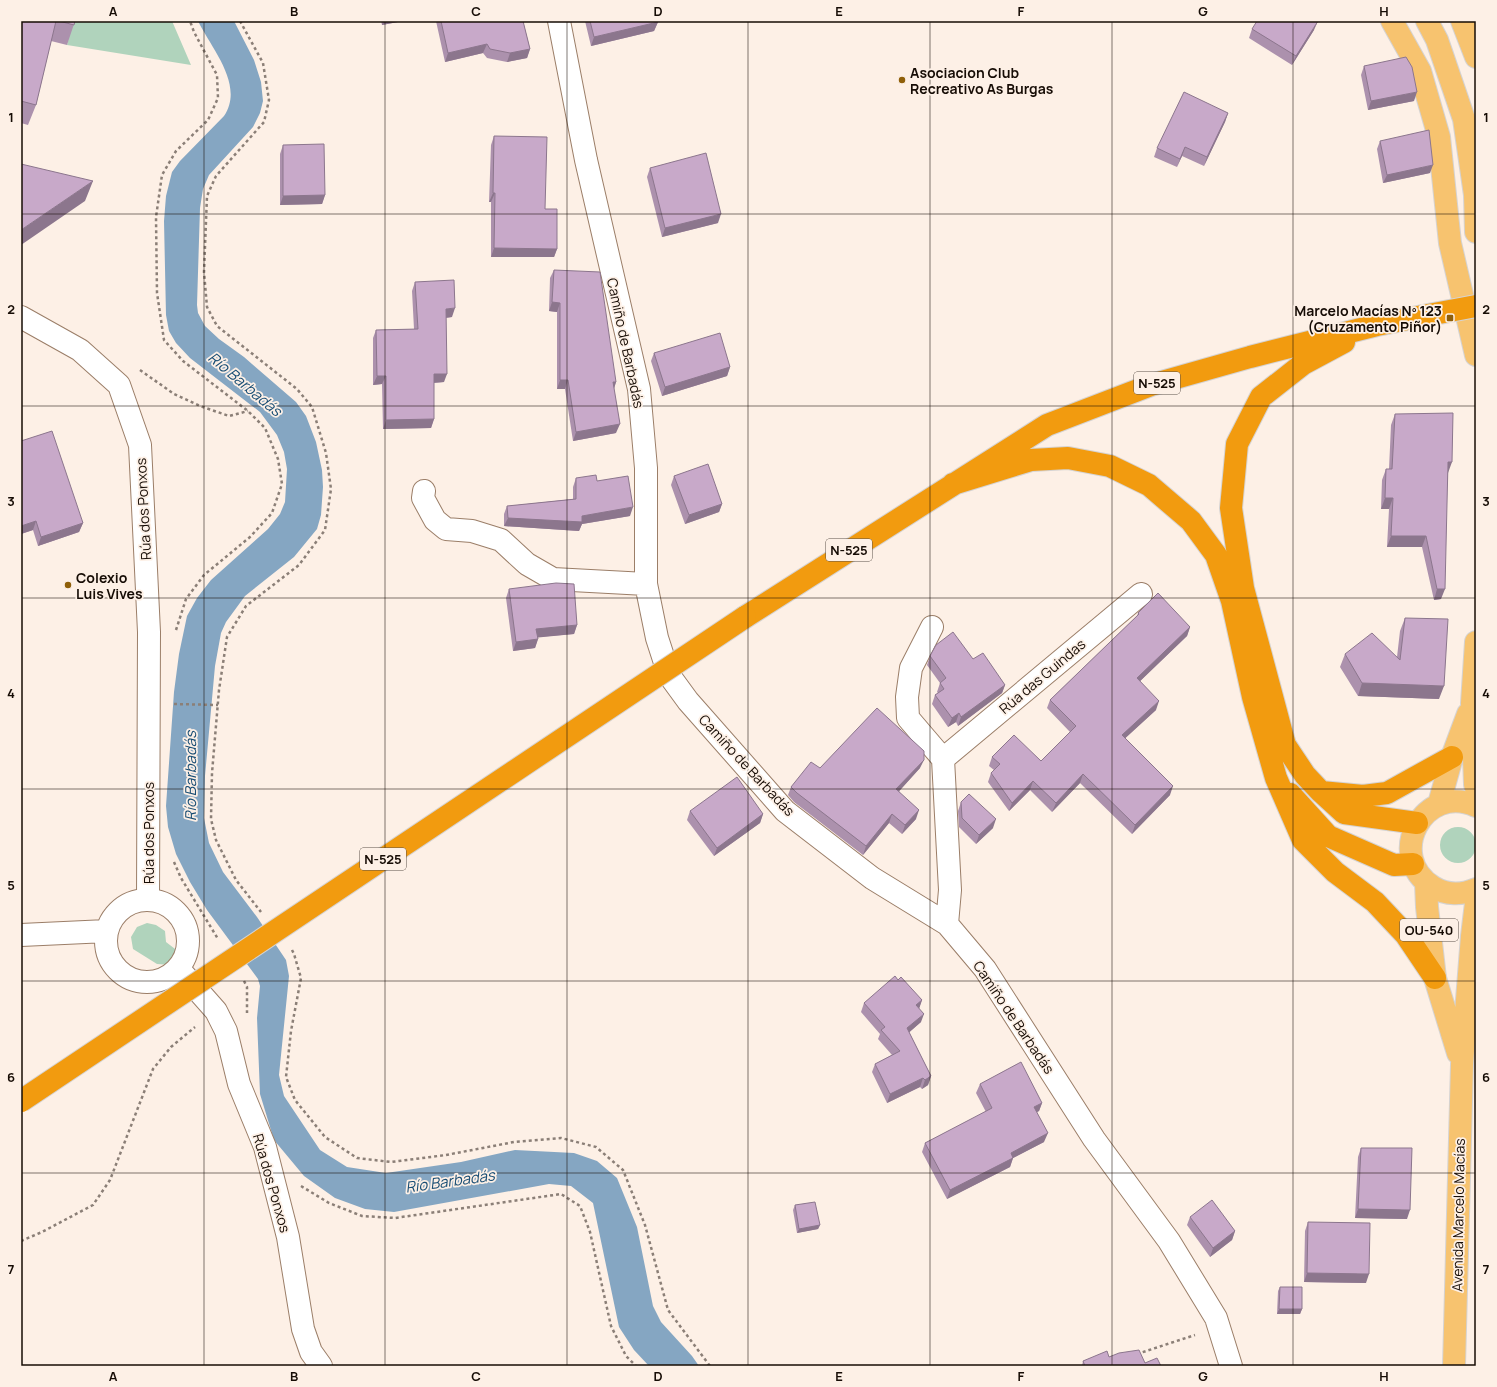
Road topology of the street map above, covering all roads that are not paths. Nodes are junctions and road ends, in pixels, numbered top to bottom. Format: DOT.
graph roads {
  1 [pos="559,21"];
  2 [pos="1392,21"];
  3 [pos="1427,21"];
  4 [pos="1462,21"];
  5 [pos="1476,57"];
  6 [pos="1476,232"];
  7 [pos="1476,306"];
  8 [pos="21,317"];
  9 [pos="1377,325"];
  10 [pos="1476,355"];
  11 [pos="953,484"];
  12 [pos="424,491"];
  13 [pos="646,584"];
  14 [pos="1141,594"];
  15 [pos="932,627"];
  16 [pos="1476,642"];
  17 [pos="1474,703"];
  18 [pos="1452,757"];
  19 [pos="943,759"];
  20 [pos="1276,778"];
  21 [pos="1476,788"];
  22 [pos="1321,792"];
  23 [pos="1439,804"];
  24 [pos="1476,806"];
  25 [pos="1417,823"];
  26 [pos="1413,864"];
  27 [pos="1426,882"];
  28 [pos="1476,889"];
  29 [pos="148,900"];
  30 [pos="1476,903"];
  31 [pos="947,924"];
  32 [pos="107,931"];
  33 [pos="21,935"];
  34 [pos="178,968"];
  35 [pos="1435,978"];
  36 [pos="1462,1064"];
  37 [pos="21,1101"];
  38 [pos="321,1366"];
  39 [pos="1231,1366"];
  40 [pos="1454,1366"];
  1 -- 13 [label="street, Camiño de Barbadás"];
  2 -- 10 [label="main road"];
  3 -- 6 [label="main road"];
  4 -- 5 [label="main road"];
  7 -- 9 [label="highway, N-525, bridge"];
  8 -- 29 [label="street, Rúa dos Ponxos"];
  9 -- 11 [label="highway, N-525"];
  9 -- 22 [label="highway"];
  11 -- 20 [label="highway"];
  11 -- 37 [label="highway, N-525, bridge"];
  12 -- 13 [label="street"];
  13 -- 31 [label="street, Camiño de Barbadás"];
  14 -- 19 [label="street, Rúa das Guindas"];
  15 -- 19 [label="street"];
  16 -- 17 [label="main road"];
  17 -- 18 [label="main road"];
  17 -- 21 [label="main road"];
  18 -- 22 [label="highway"];
  18 -- 23 [label="main road"];
  19 -- 31 [label="street"];
  20 -- 26 [label="highway"];
  20 -- 35 [label="highway"];
  22 -- 25 [label="highway"];
  23 -- 24 [label="main road"];
  23 -- 25 [label="main road"];
  25 -- 26 [label="main road"];
  26 -- 27 [label="main road"];
  27 -- 28 [label="main road"];
  27 -- 35 [label="main road, Avenida Marcelo Macías / OU-540"];
  29 -- 32 [label="street"];
  29 -- 34 [label="street"];
  30 -- 36 [label="main road, Avenida Marcelo Macías / OU-540"];
  31 -- 39 [label="street, Camiño de Barbadás"];
  32 -- 33 [label="street"];
  32 -- 34 [label="street"];
  34 -- 38 [label="street, Rúa dos Ponxos"];
  35 -- 36 [label="main road, Avenida Marcelo Macías"];
  36 -- 40 [label="main road, Avenida Marcelo Macías"];
}
